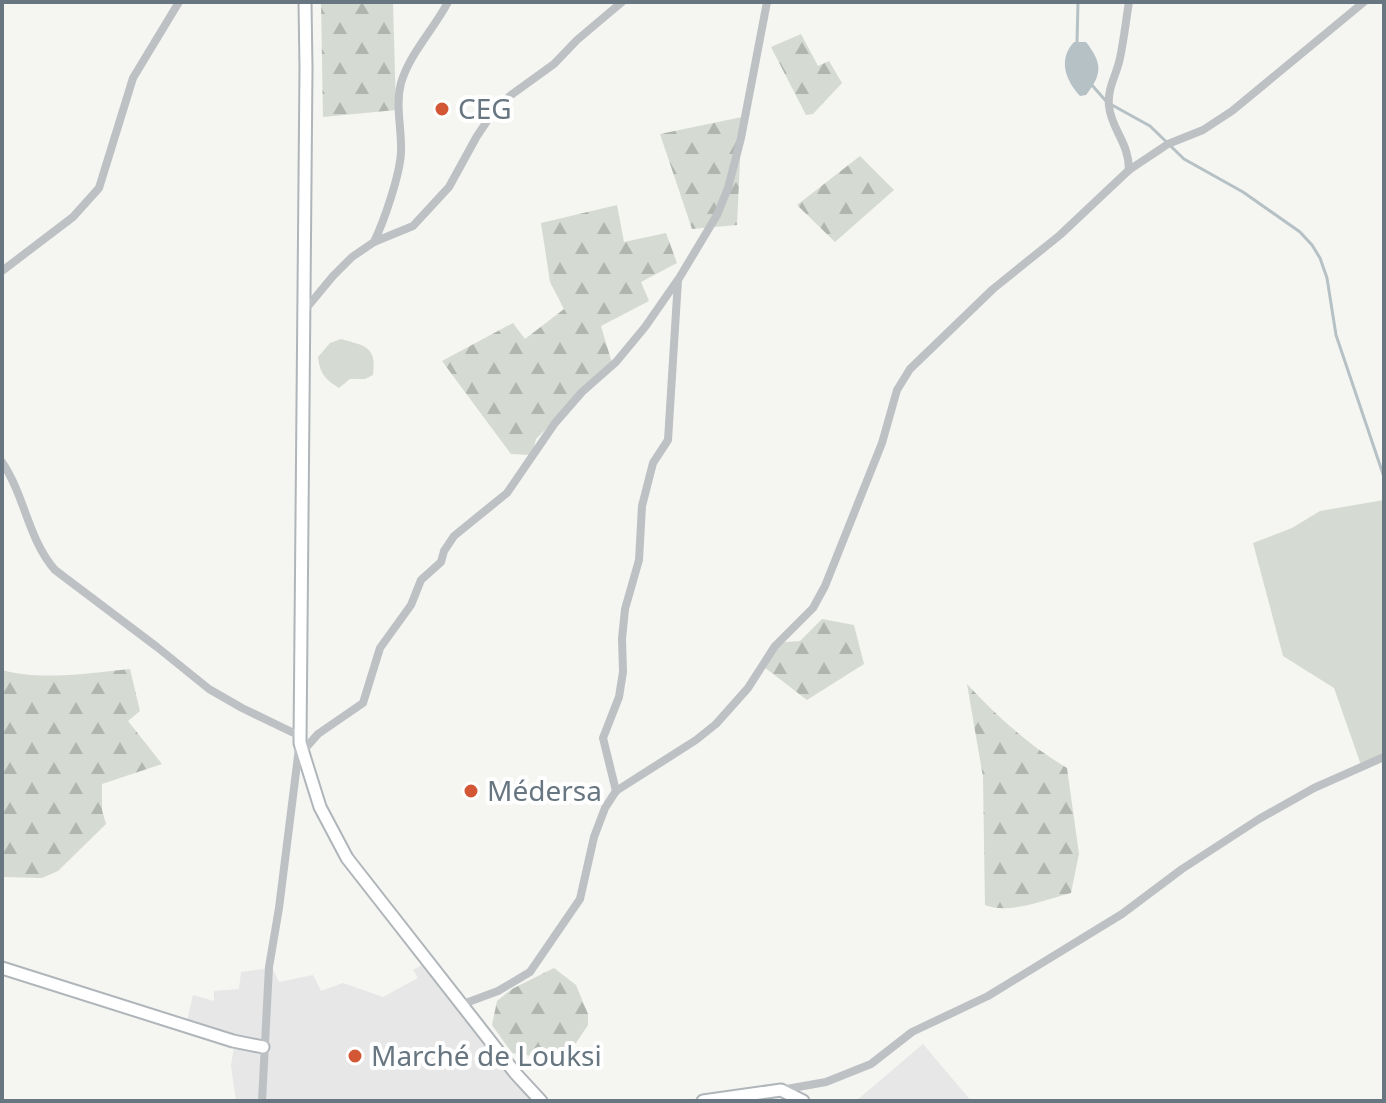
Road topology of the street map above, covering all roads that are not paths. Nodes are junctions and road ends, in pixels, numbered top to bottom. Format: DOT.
graph roads {
  1 [pos="179,2"];
  2 [pos="305,2"];
  3 [pos="448,2"];
  4 [pos="622,2"];
  5 [pos="767,2"];
  6 [pos="1129,2"];
  7 [pos="1364,2"];
  8 [pos="1129,170"];
  9 [pos="374,242"];
  10 [pos="2,271"];
  11 [pos="678,280"];
  12 [pos="304,312"];
  13 [pos="2,462"];
  14 [pos="301,744"];
  15 [pos="1384,757"];
  16 [pos="616,791"];
  17 [pos="2,968"];
  18 [pos="463,1004"];
  19 [pos="263,1047"];
  20 [pos="781,1090"];
  21 [pos="262,1101"];
  22 [pos="541,1101"];
  23 [pos="703,1101"];
  24 [pos="803,1101"];
  1 -- 10 [label="street"];
  2 -- 12 [label="street"];
  3 -- 9 [label="street"];
  4 -- 9 [label="street"];
  5 -- 11 [label="street"];
  6 -- 8 [label="street"];
  7 -- 8 [label="street"];
  8 -- 16 [label="street"];
  9 -- 12 [label="street"];
  11 -- 14 [label="street"];
  11 -- 16 [label="street"];
  12 -- 14 [label="street"];
  13 -- 14 [label="street"];
  14 -- 18 [label="street"];
  14 -- 19 [label="street"];
  15 -- 20 [label="street"];
  16 -- 18 [label="street"];
  17 -- 19 [label="street"];
  18 -- 22 [label="street"];
  19 -- 21 [label="street"];
  20 -- 23 [label="street"];
  20 -- 24 [label="street"];
}
